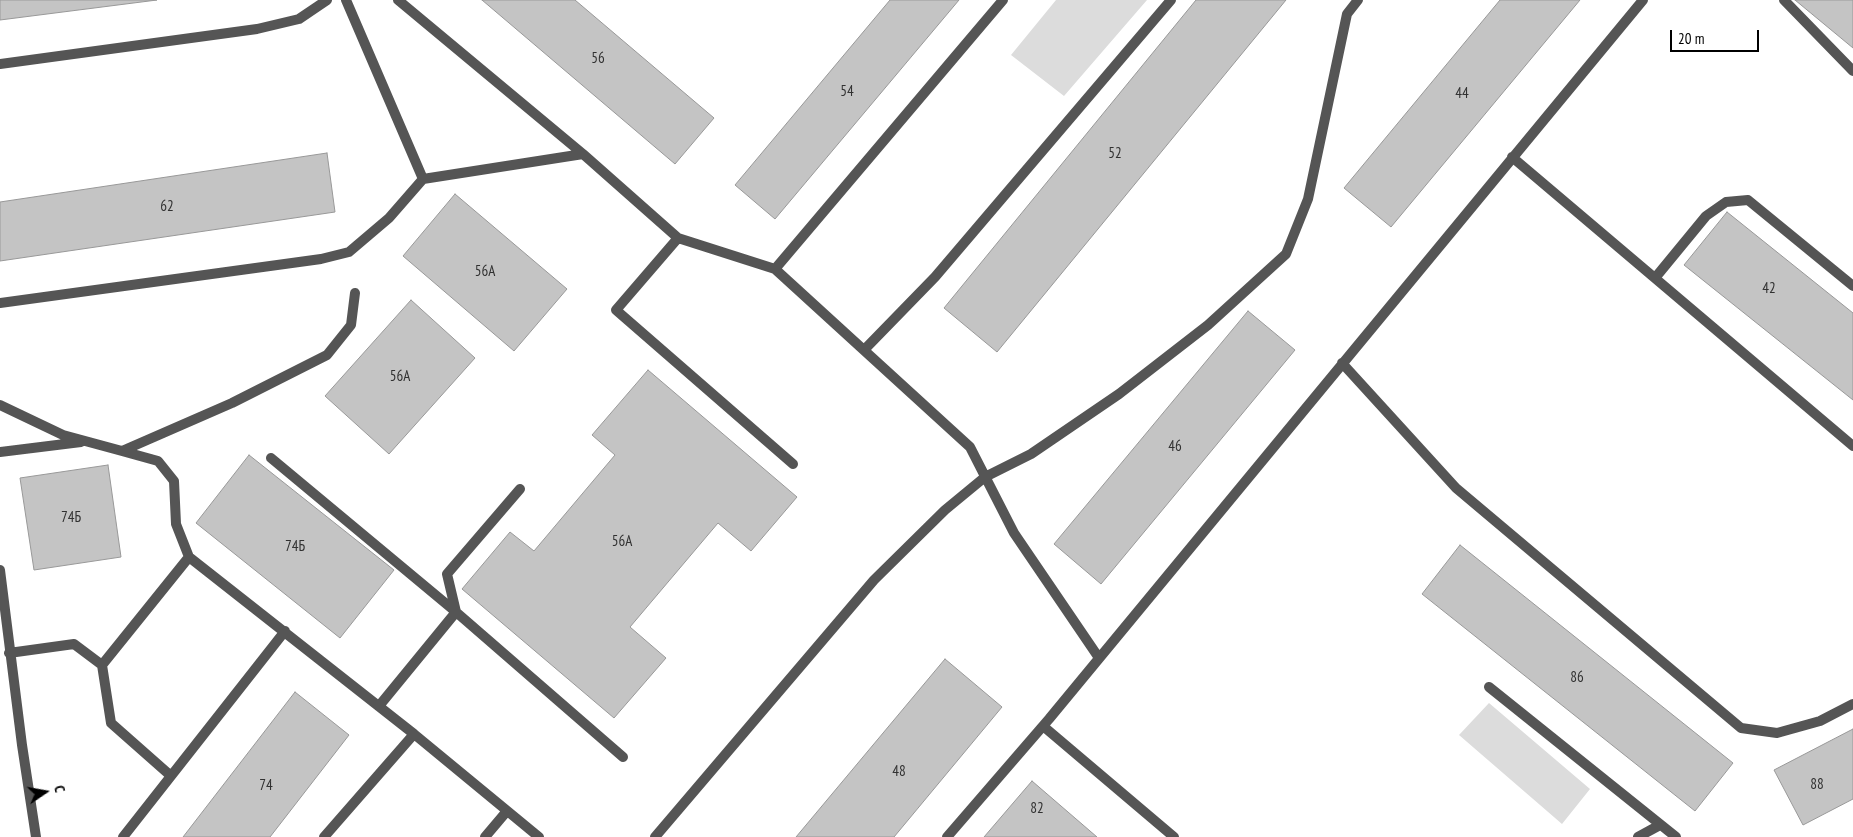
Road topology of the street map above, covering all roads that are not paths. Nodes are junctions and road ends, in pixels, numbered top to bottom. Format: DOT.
graph roads {
  1 [pos="327,0"];
  2 [pos="346,0"];
  3 [pos="398,0"];
  4 [pos="1003,0"];
  5 [pos="1171,0"];
  6 [pos="1358,0"];
  7 [pos="1643,0"];
  8 [pos="1784,0"];
  9 [pos="0,64"];
  10 [pos="1853,71"];
  11 [pos="583,154"];
  12 [pos="1512,157"];
  13 [pos="423,179"];
  14 [pos="678,238"];
  15 [pos="775,269"];
  16 [pos="1655,278"];
  17 [pos="1853,286"];
  18 [pos="355,293"];
  19 [pos="0,304"];
  20 [pos="864,350"];
  21 [pos="1342,363"];
  22 [pos="0,405"];
  23 [pos="86,441"];
  24 [pos="1853,446"];
  25 [pos="122,451"];
  26 [pos="0,452"];
  27 [pos="271,458"];
  28 [pos="793,464"];
  29 [pos="985,477"];
  30 [pos="520,489"];
  31 [pos="189,557"];
  32 [pos="0,570"];
  33 [pos="456,612"];
  34 [pos="284,632"];
  35 [pos="9,654"];
  36 [pos="1099,658"];
  37 [pos="102,665"];
  38 [pos="1489,687"];
  39 [pos="1853,704"];
  40 [pos="378,706"];
  41 [pos="1043,726"];
  42 [pos="414,734"];
  43 [pos="622,757"];
  44 [pos="171,776"];
  45 [pos="507,811"];
  46 [pos="1660,825"];
  47 [pos="36,837"];
  48 [pos="123,837"];
  49 [pos="324,837"];
  50 [pos="485,837"];
  51 [pos="538,837"];
  52 [pos="654,837"];
  53 [pos="947,837"];
  54 [pos="1174,837"];
  55 [pos="1638,837"];
  56 [pos="1676,837"];
  1 -- 9 [label="lane"];
  2 -- 13 [label="lane"];
  3 -- 11 [label="lane"];
  4 -- 15 [label="lane"];
  5 -- 20 [label="lane"];
  6 -- 29 [label="lane"];
  7 -- 12 [label="lane"];
  8 -- 10 [label="lane"];
  11 -- 13 [label="lane"];
  11 -- 14 [label="lane"];
  12 -- 16 [label="lane"];
  12 -- 21 [label="lane"];
  13 -- 19 [label="lane"];
  14 -- 15 [label="lane"];
  14 -- 28 [label="lane"];
  15 -- 20 [label="lane"];
  16 -- 17 [label="lane"];
  16 -- 24 [label="lane"];
  18 -- 25 [label="lane"];
  20 -- 29 [label="lane"];
  21 -- 36 [label="lane"];
  21 -- 39 [label="lane"];
  22 -- 23 [label="lane"];
  23 -- 25 [label="lane"];
  23 -- 26 [label="lane"];
  25 -- 31 [label="lane"];
  27 -- 33 [label="lane"];
  29 -- 36 [label="lane"];
  29 -- 52 [label="lane"];
  30 -- 33 [label="lane"];
  31 -- 34 [label="lane"];
  31 -- 37 [label="lane"];
  32 -- 35 [label="lane"];
  33 -- 40 [label="lane"];
  33 -- 43 [label="lane"];
  34 -- 40 [label="lane"];
  34 -- 44 [label="lane"];
  35 -- 37 [label="lane"];
  35 -- 47 [label="lane"];
  36 -- 41 [label="lane"];
  37 -- 44 [label="lane"];
  38 -- 46 [label="lane"];
  40 -- 42 [label="lane"];
  41 -- 53 [label="lane"];
  41 -- 54 [label="lane"];
  42 -- 45 [label="lane"];
  42 -- 49 [label="lane"];
  44 -- 48 [label="lane"];
  45 -- 50 [label="lane"];
  45 -- 51 [label="lane"];
  46 -- 55 [label="lane"];
  46 -- 56 [label="lane"];
}
